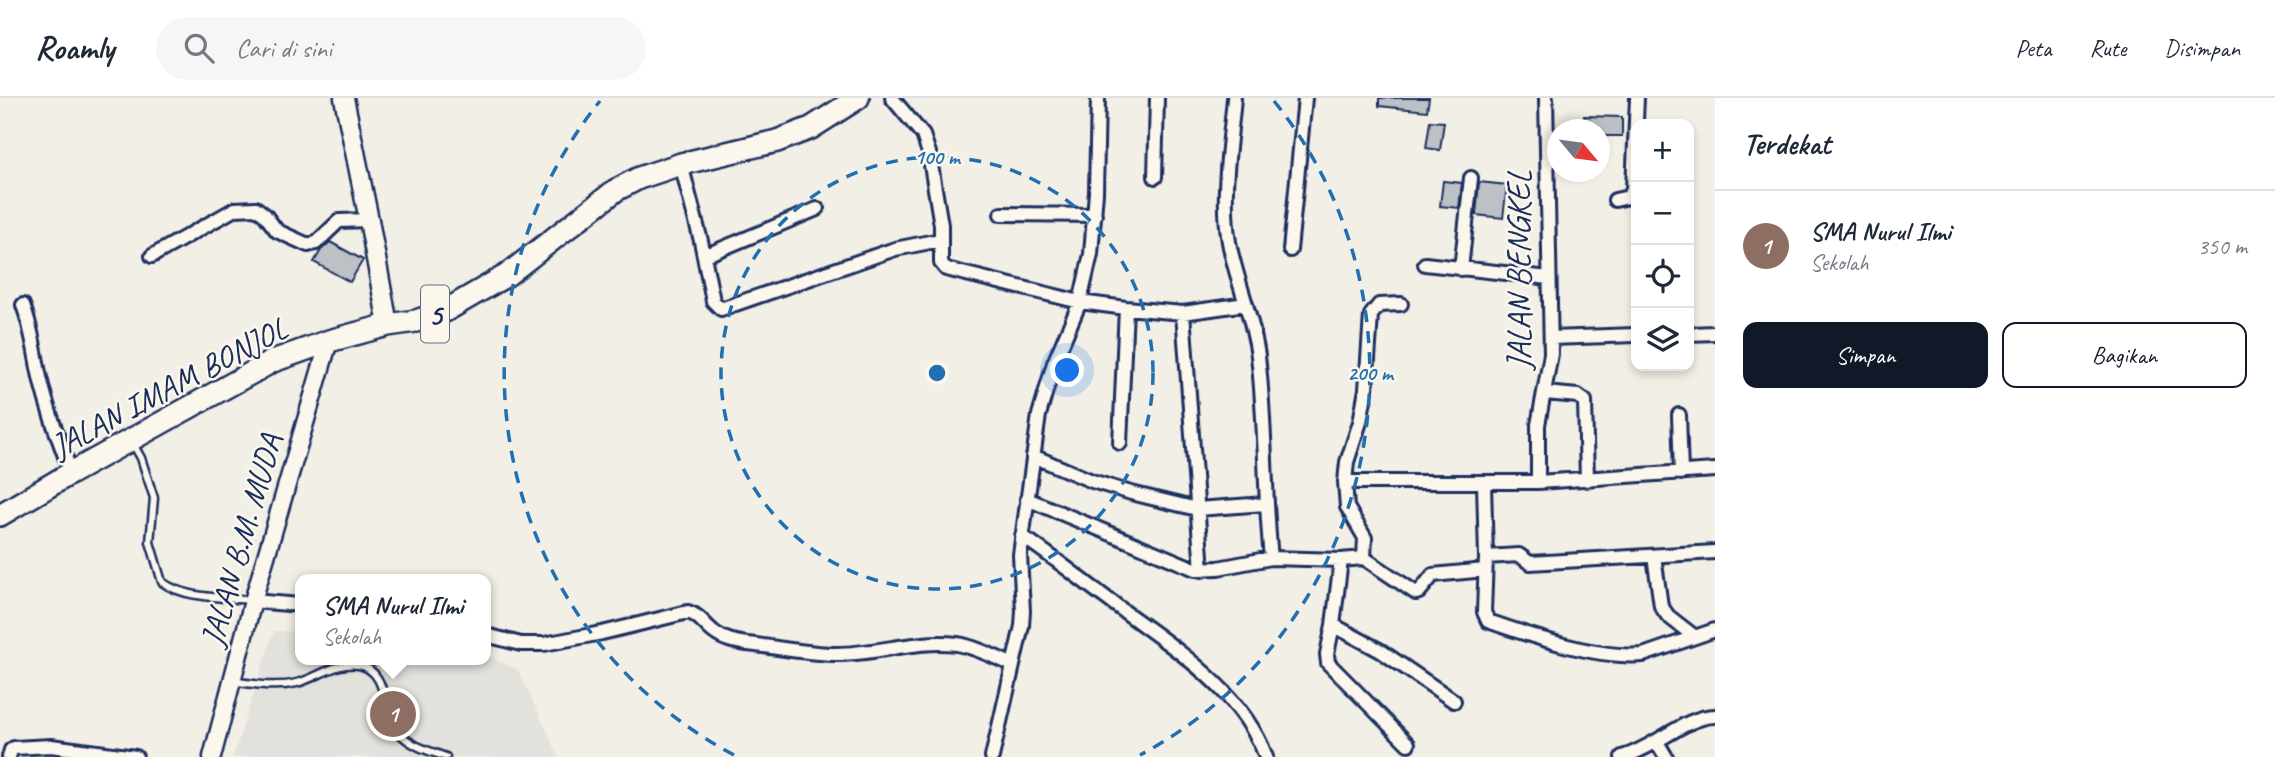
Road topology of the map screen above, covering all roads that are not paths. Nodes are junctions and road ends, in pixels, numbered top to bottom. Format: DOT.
graph roads {
  1 [pos="344,98"];
  2 [pos="858,98"];
  3 [pos="892,98"];
  4 [pos="1098,98"];
  5 [pos="1157,98"];
  6 [pos="1234,98"];
  7 [pos="1306,98"];
  8 [pos="1546,98"];
  9 [pos="1637,98"];
  10 [pos="681,164"];
  11 [pos="1155,177"];
  12 [pos="1471,178"];
  13 [pos="1615,200"];
  14 [pos="817,209"];
  15 [pos="1001,214"];
  16 [pos="1095,215"];
  17 [pos="369,220"];
  18 [pos="940,240"];
  19 [pos="1290,250"];
  20 [pos="152,256"];
  21 [pos="704,256"];
  22 [pos="1424,264"];
  23 [pos="1461,269"];
  24 [pos="1549,278"];
  25 [pos="1080,302"];
  26 [pos="23,304"];
  27 [pos="1246,304"];
  28 [pos="1401,304"];
  29 [pos="1126,308"];
  30 [pos="1183,313"];
  31 [pos="388,325"];
  32 [pos="1715,333"];
  33 [pos="1694,334"];
  34 [pos="1631,335"];
  35 [pos="1551,338"];
  36 [pos="329,341"];
  37 [pos="1545,393"];
  38 [pos="1679,415"];
  39 [pos="132,440"];
  40 [pos="1120,443"];
  41 [pos="1033,456"];
  42 [pos="1715,470"];
  43 [pos="71,473"];
  44 [pos="1681,473"];
  45 [pos="1587,480"];
  46 [pos="1345,482"];
  47 [pos="1538,482"];
  48 [pos="1484,484"];
  49 [pos="1027,499"];
  50 [pos="1265,504"];
  51 [pos="1197,509"];
  52 [pos="0,515"];
  53 [pos="1022,536"];
  54 [pos="1715,552"];
  55 [pos="1654,556"];
  56 [pos="1271,558"];
  57 [pos="1364,558"];
  58 [pos="1340,560"];
  59 [pos="1486,563"];
  60 [pos="1202,570"];
  61 [pos="253,601"];
  62 [pos="295,604"];
  63 [pos="1333,625"];
  64 [pos="1715,630"];
  65 [pos="491,636"];
  66 [pos="1695,637"];
  67 [pos="346,665"];
  68 [pos="356,665"];
  69 [pos="1013,665"];
  70 [pos="232,681"];
  71 [pos="1454,701"];
  72 [pos="1715,716"];
  73 [pos="1657,743"];
  74 [pos="1408,744"];
  75 [pos="9,757"];
  76 [pos="135,757"];
  77 [pos="212,757"];
  78 [pos="446,757"];
  79 [pos="992,757"];
  80 [pos="1266,757"];
  81 [pos="1622,757"];
  82 [pos="1666,757"];
  1 -- 17 [label="main road"];
  2 -- 10 [label="highway, JALAN IMAM BONJOL / 5"];
  3 -- 18 [label="street"];
  4 -- 16 [label="street"];
  5 -- 11 [label="street"];
  6 -- 27 [label="street"];
  7 -- 19 [label="street"];
  8 -- 24 [label="street, JALAN BENGKEL"];
  9 -- 13 [label="street"];
  10 -- 21 [label="street"];
  10 -- 31 [label="highway, JALAN IMAM BONJOL / 5"];
  12 -- 23 [label="street"];
  14 -- 21 [label="street"];
  15 -- 16 [label="street"];
  16 -- 25 [label="street"];
  17 -- 20 [label="street"];
  17 -- 31 [label="main road"];
  18 -- 21 [label="street"];
  18 -- 25 [label="street"];
  22 -- 23 [label="street"];
  23 -- 24 [label="street"];
  24 -- 35 [label="street, JALAN BENGKEL"];
  25 -- 29 [label="street"];
  25 -- 41 [label="street"];
  26 -- 43 [label="street"];
  27 -- 30 [label="street"];
  27 -- 50 [label="street"];
  28 -- 46 [label="street"];
  29 -- 30 [label="street"];
  29 -- 40 [label="street"];
  30 -- 51 [label="street"];
  31 -- 36 [label="highway, JALAN IMAM BONJOL / 5"];
  32 -- 33 [label="street"];
  34 -- 35 [label="street"];
  35 -- 37 [label="street, JALAN BENGKEL"];
  36 -- 39 [label="highway, JALAN IMAM BONJOL / 5"];
  36 -- 61 [label="street, JALAN B.M. MUDA"];
  37 -- 45 [label="street"];
  37 -- 47 [label="street, JALAN BENGKEL"];
  38 -- 44 [label="street"];
  39 -- 43 [label="highway, JALAN IMAM BONJOL / 5"];
  39 -- 61 [label="lane"];
  41 -- 49 [label="street"];
  41 -- 51 [label="street"];
  42 -- 44 [label="street"];
  43 -- 52 [label="highway, JALAN IMAM BONJOL / 5"];
  44 -- 45 [label="street"];
  45 -- 47 [label="street"];
  46 -- 48 [label="street"];
  46 -- 57 [label="street"];
  47 -- 48 [label="street"];
  48 -- 59 [label="street"];
  49 -- 53 [label="street"];
  49 -- 60 [label="street"];
  50 -- 51 [label="street"];
  50 -- 56 [label="street"];
  51 -- 60 [label="street"];
  53 -- 69 [label="street"];
  53 -- 80 [label="street"];
  54 -- 55 [label="street"];
  55 -- 59 [label="street"];
  55 -- 66 [label="street"];
  56 -- 58 [label="street"];
  56 -- 60 [label="street"];
  57 -- 58 [label="street"];
  57 -- 59 [label="street"];
  58 -- 63 [label="street"];
  59 -- 66 [label="street"];
  61 -- 62 [label="street"];
  61 -- 70 [label="street, JALAN B.M. MUDA"];
  63 -- 71 [label="street"];
  63 -- 74 [label="street"];
  64 -- 66 [label="street"];
  65 -- 69 [label="street"];
  67 -- 70 [label="lane"];
  68 -- 78 [label="lane"];
  69 -- 79 [label="street"];
  70 -- 77 [label="street, JALAN B.M. MUDA"];
  72 -- 73 [label="street"];
  73 -- 81 [label="street"];
  73 -- 82 [label="street"];
  75 -- 76 [label="street"];
}
